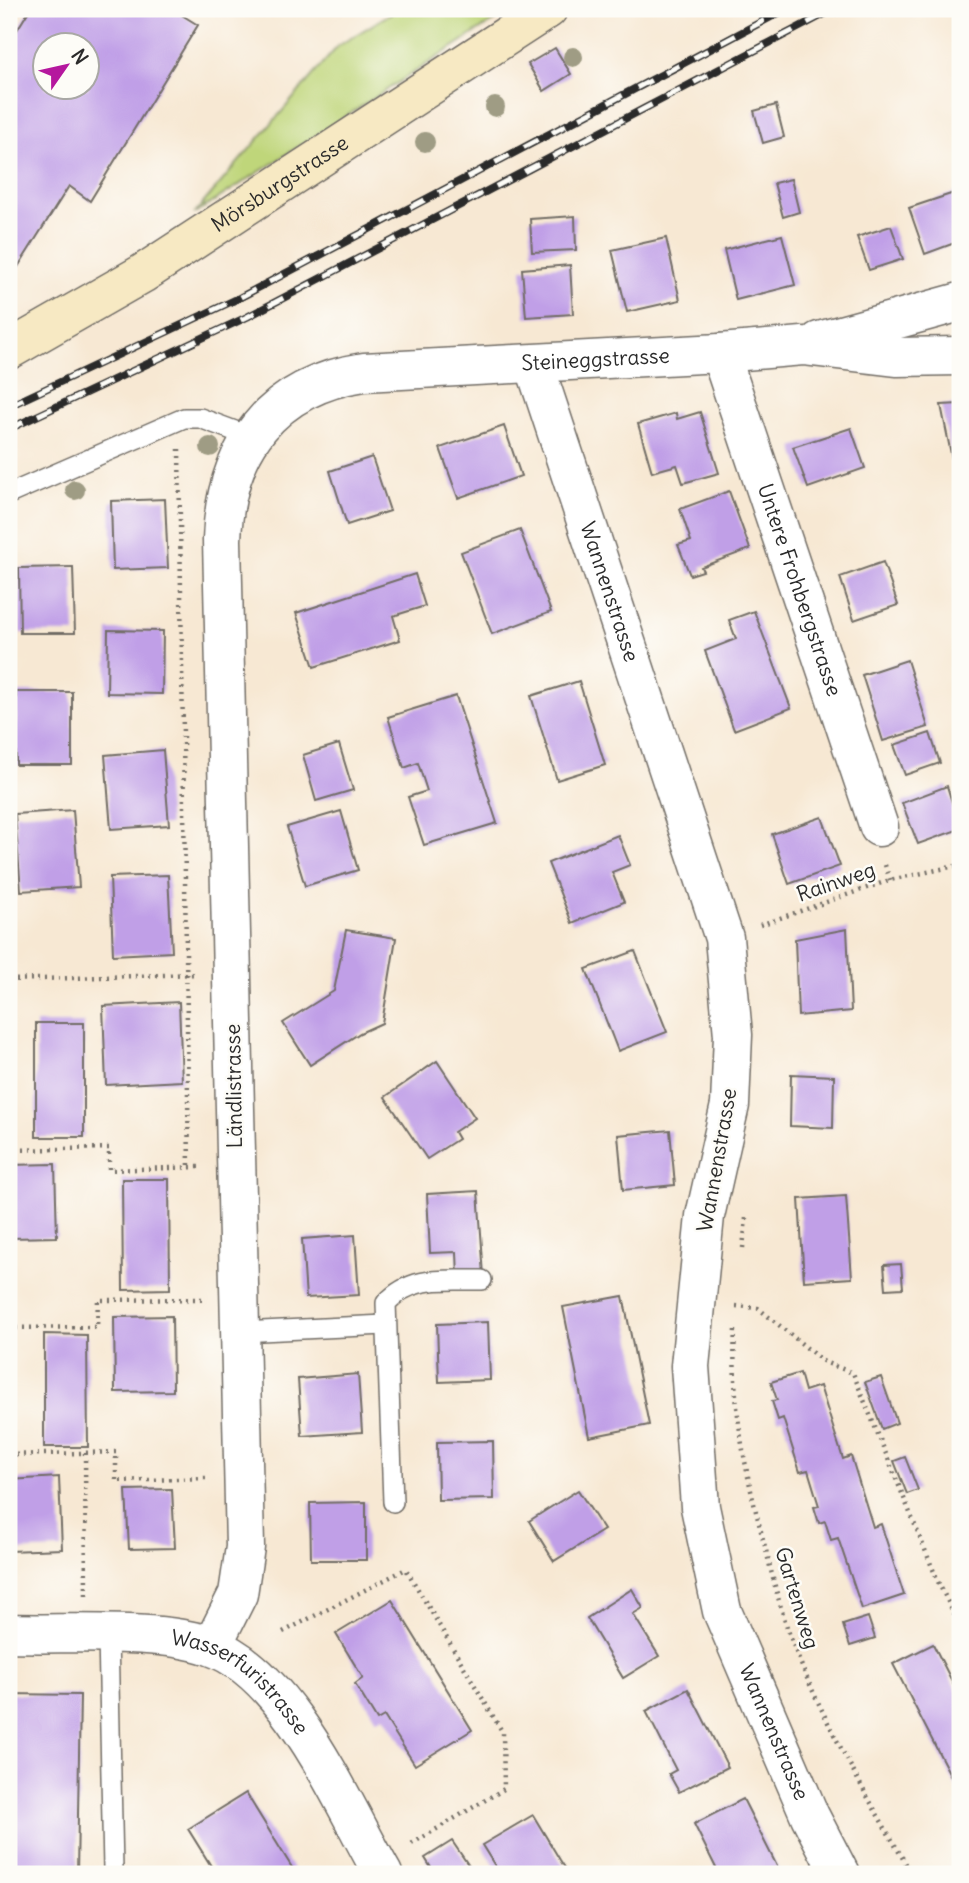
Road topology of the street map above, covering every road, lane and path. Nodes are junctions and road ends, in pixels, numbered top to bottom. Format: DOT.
graph roads {
  1 [pos="548,9"];
  2 [pos="960,303"];
  3 [pos="803,346"];
  4 [pos="9,350"];
  5 [pos="720,353"];
  6 [pos="960,356"];
  7 [pos="534,364"];
  8 [pos="179,420"];
  9 [pos="251,437"];
  10 [pos="9,494"];
  11 [pos="223,520"];
  12 [pos="879,827"];
  13 [pos="960,865"];
  14 [pos="724,937"];
  15 [pos="231,973"];
  16 [pos="187,974"];
  17 [pos="9,980"];
  18 [pos="9,1150"];
  19 [pos="236,1166"];
  20 [pos="189,1167"];
  21 [pos="746,1212"];
  22 [pos="743,1252"];
  23 [pos="482,1280"];
  24 [pos="738,1292"];
  25 [pos="736,1306"];
  26 [pos="239,1315"];
  27 [pos="385,1325"];
  28 [pos="9,1328"];
  29 [pos="85,1453"];
  30 [pos="9,1455"];
  31 [pos="243,1476"];
  32 [pos="393,1502"];
  33 [pos="960,1626"];
  34 [pos="283,1632"];
  35 [pos="9,1633"];
  36 [pos="97,1635"];
  37 [pos="212,1646"];
  38 [pos="113,1869"];
  39 [pos="380,1869"];
  40 [pos="840,1874"];
  41 [pos="912,1874"];
  1 -- 4 [label="street, Mörsburgstrasse"];
  2 -- 3 [label="street"];
  3 -- 5 [label="street, Steineggstrasse"];
  3 -- 6 [label="street, Steineggstrasse"];
  5 -- 7 [label="street, Steineggstrasse"];
  5 -- 12 [label="street, Untere Frohbergstrasse"];
  7 -- 9 [label="street, Steineggstrasse"];
  7 -- 14 [label="street, Wannenstrasse"];
  8 -- 9 [label="lane"];
  8 -- 10 [label="lane"];
  8 -- 16 [label="path"];
  9 -- 11 [label="street, Steineggstrasse"];
  11 -- 15 [label="street, Ländlistrasse"];
  13 -- 14 [label="path, Rainweg"];
  14 -- 40 [label="street, Wannenstrasse"];
  15 -- 16 [label="path"];
  15 -- 19 [label="street, Ländlistrasse"];
  16 -- 17 [label="path"];
  16 -- 20 [label="path"];
  18 -- 20 [label="path"];
  19 -- 20 [label="path"];
  19 -- 26 [label="street, Ländlistrasse"];
  21 -- 22 [label="path"];
  23 -- 27 [label="lane"];
  24 -- 25 [label="path, Gartenweg"];
  25 -- 33 [label="path"];
  25 -- 41 [label="path, Gartenweg"];
  26 -- 27 [label="lane"];
  26 -- 28 [label="path"];
  26 -- 31 [label="street, Ländlistrasse"];
  27 -- 32 [label="lane"];
  29 -- 30 [label="path"];
  29 -- 31 [label="path"];
  29 -- 36 [label="path"];
  31 -- 37 [label="street, Ländlistrasse"];
  34 -- 39 [label="path"];
  35 -- 36 [label="street, Wasserfuristrasse"];
  36 -- 37 [label="street, Wasserfuristrasse"];
  36 -- 38 [label="lane"];
  37 -- 39 [label="street, Wasserfuristrasse"];
}
